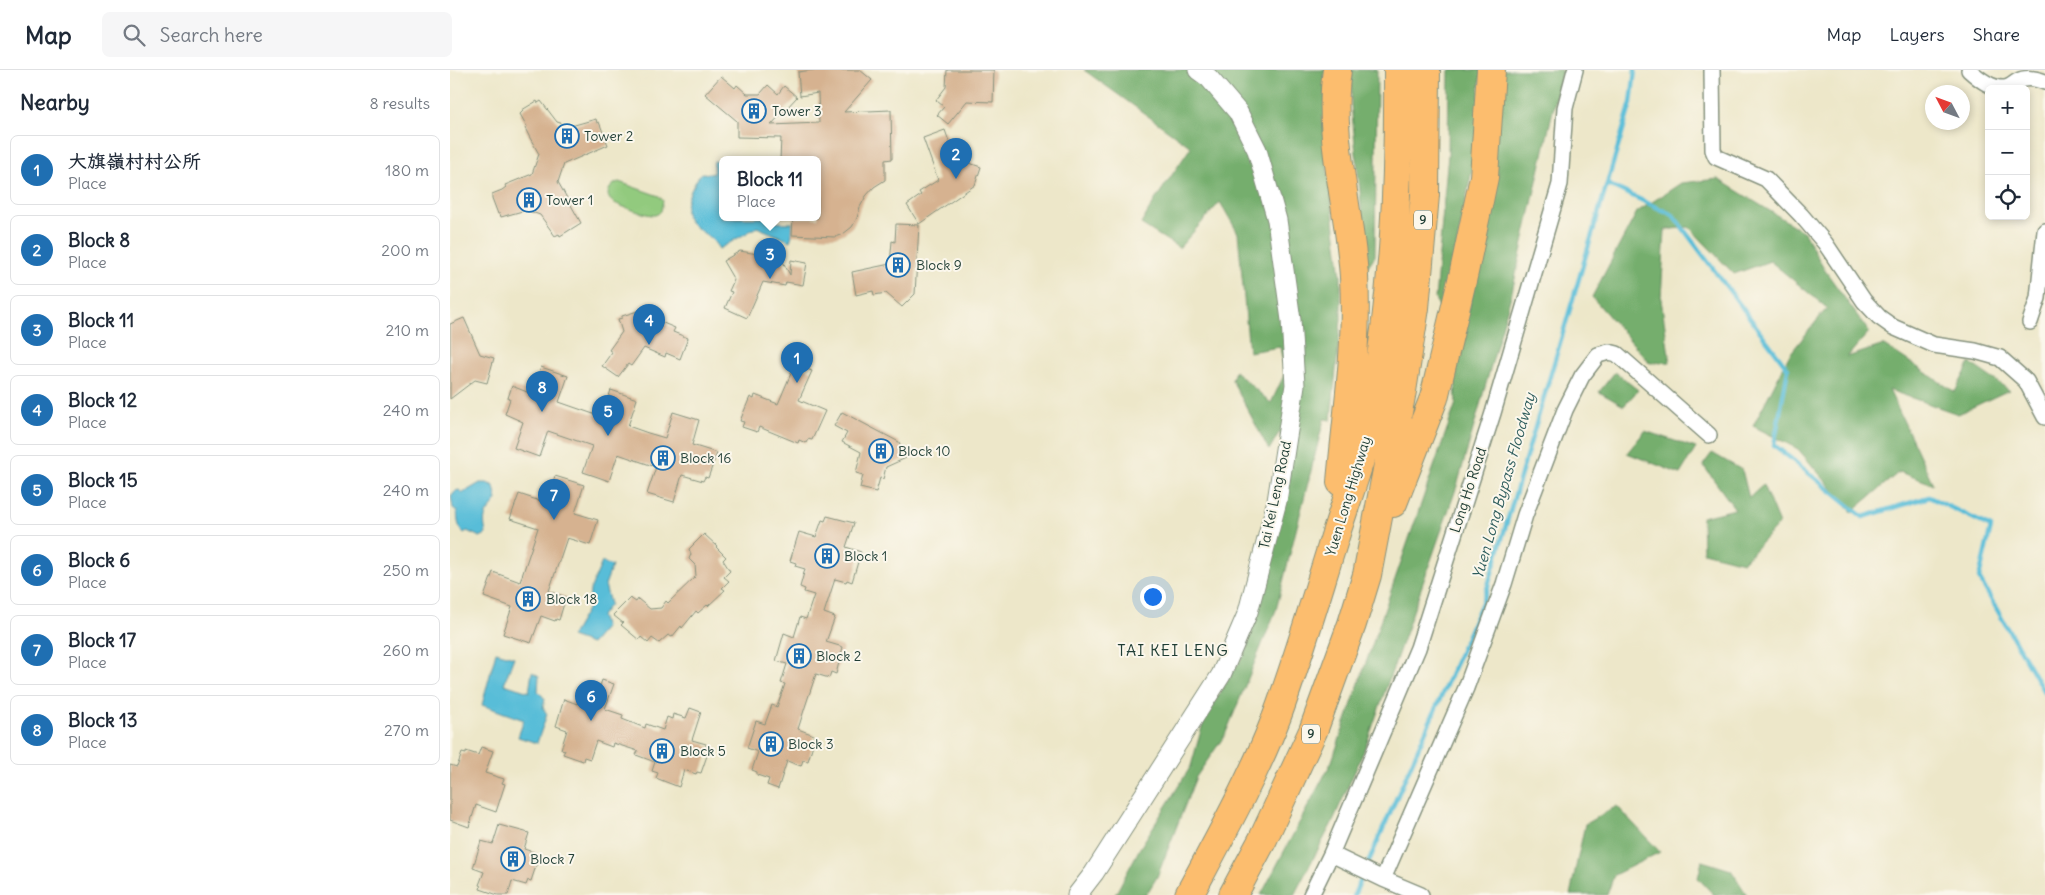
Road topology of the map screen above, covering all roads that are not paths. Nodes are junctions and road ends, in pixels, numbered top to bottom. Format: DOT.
graph roads {
  1 [pos="1198,70"];
  2 [pos="1337,70"];
  3 [pos="1398,70"];
  4 [pos="1426,70"];
  5 [pos="1491,70"];
  6 [pos="1574,70"];
  7 [pos="1712,70"];
  8 [pos="1969,70"];
  9 [pos="2045,82"];
  10 [pos="2045,230"];
  11 [pos="2030,322"];
  12 [pos="2045,418"];
  13 [pos="1709,435"];
  14 [pos="1338,528"];
  15 [pos="1367,575"];
  16 [pos="1335,856"];
  17 [pos="1383,879"];
  18 [pos="1076,895"];
  19 [pos="1189,895"];
  20 [pos="1233,895"];
  21 [pos="1310,895"];
  22 [pos="1421,895"];
  1 -- 18 [label="street, Tai Kei Leng Road"];
  2 -- 14 [label="highway"];
  3 -- 14 [label="highway, Yuen Long Highway / 9"];
  4 -- 15 [label="highway, Yuen Long Highway / 9"];
  5 -- 15 [label="highway"];
  6 -- 16 [label="street, Long Ho Road"];
  7 -- 12 [label="street"];
  8 -- 9 [label="street"];
  10 -- 11 [label="street"];
  13 -- 17 [label="street"];
  14 -- 19 [label="highway, Yuen Long Highway / 9"];
  15 -- 20 [label="highway, Yuen Long Highway / 9"];
  16 -- 17 [label="street"];
  16 -- 21 [label="street, Long Ho Road"];
  17 -- 22 [label="street"];
}
